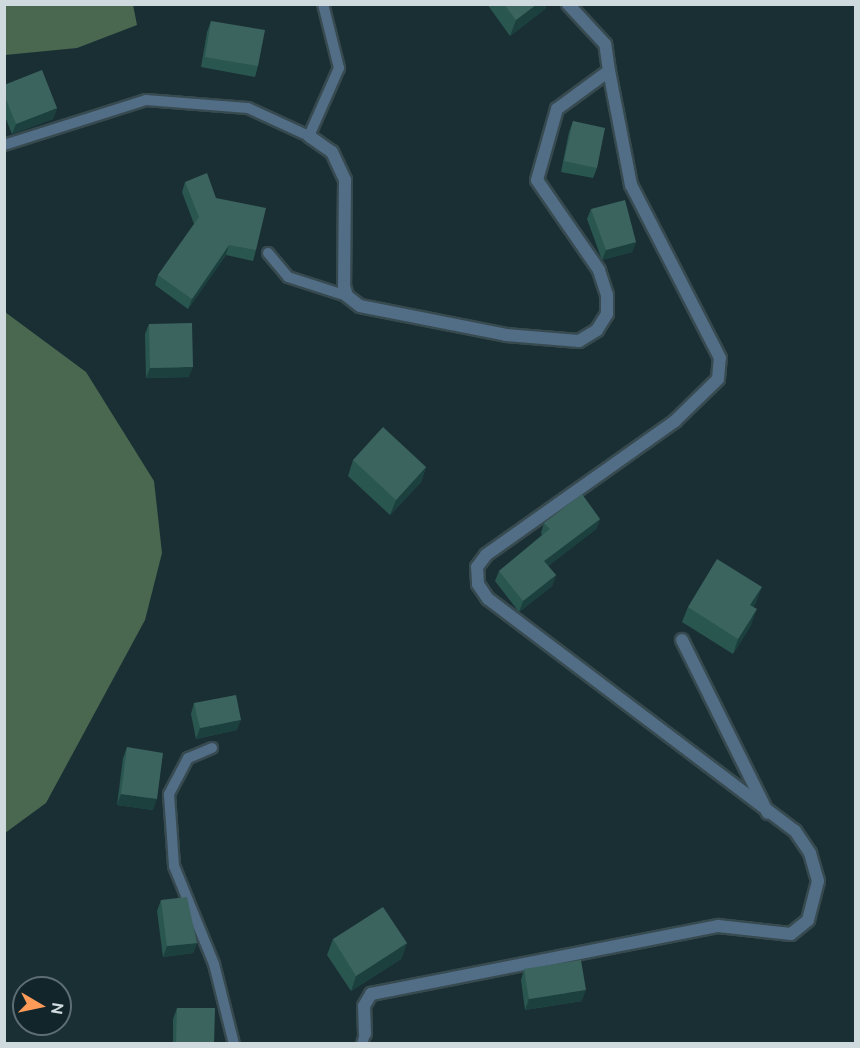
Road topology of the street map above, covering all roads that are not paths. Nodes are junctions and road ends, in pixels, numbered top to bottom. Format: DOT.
graph roads {
  1 [pos="323,4"];
  2 [pos="568,4"];
  3 [pos="609,72"];
  4 [pos="309,136"];
  5 [pos="4,145"];
  6 [pos="268,253"];
  7 [pos="347,296"];
  8 [pos="682,640"];
  9 [pos="212,748"];
  10 [pos="770,817"];
  11 [pos="364,1040"];
  12 [pos="234,1044"];
  1 -- 4 [label="lane"];
  2 -- 3 [label="street"];
  3 -- 7 [label="street"];
  3 -- 10 [label="street"];
  4 -- 5 [label="lane"];
  4 -- 7 [label="street"];
  6 -- 7 [label="lane"];
  8 -- 10 [label="street"];
  9 -- 12 [label="lane"];
  10 -- 11 [label="street"];
}
